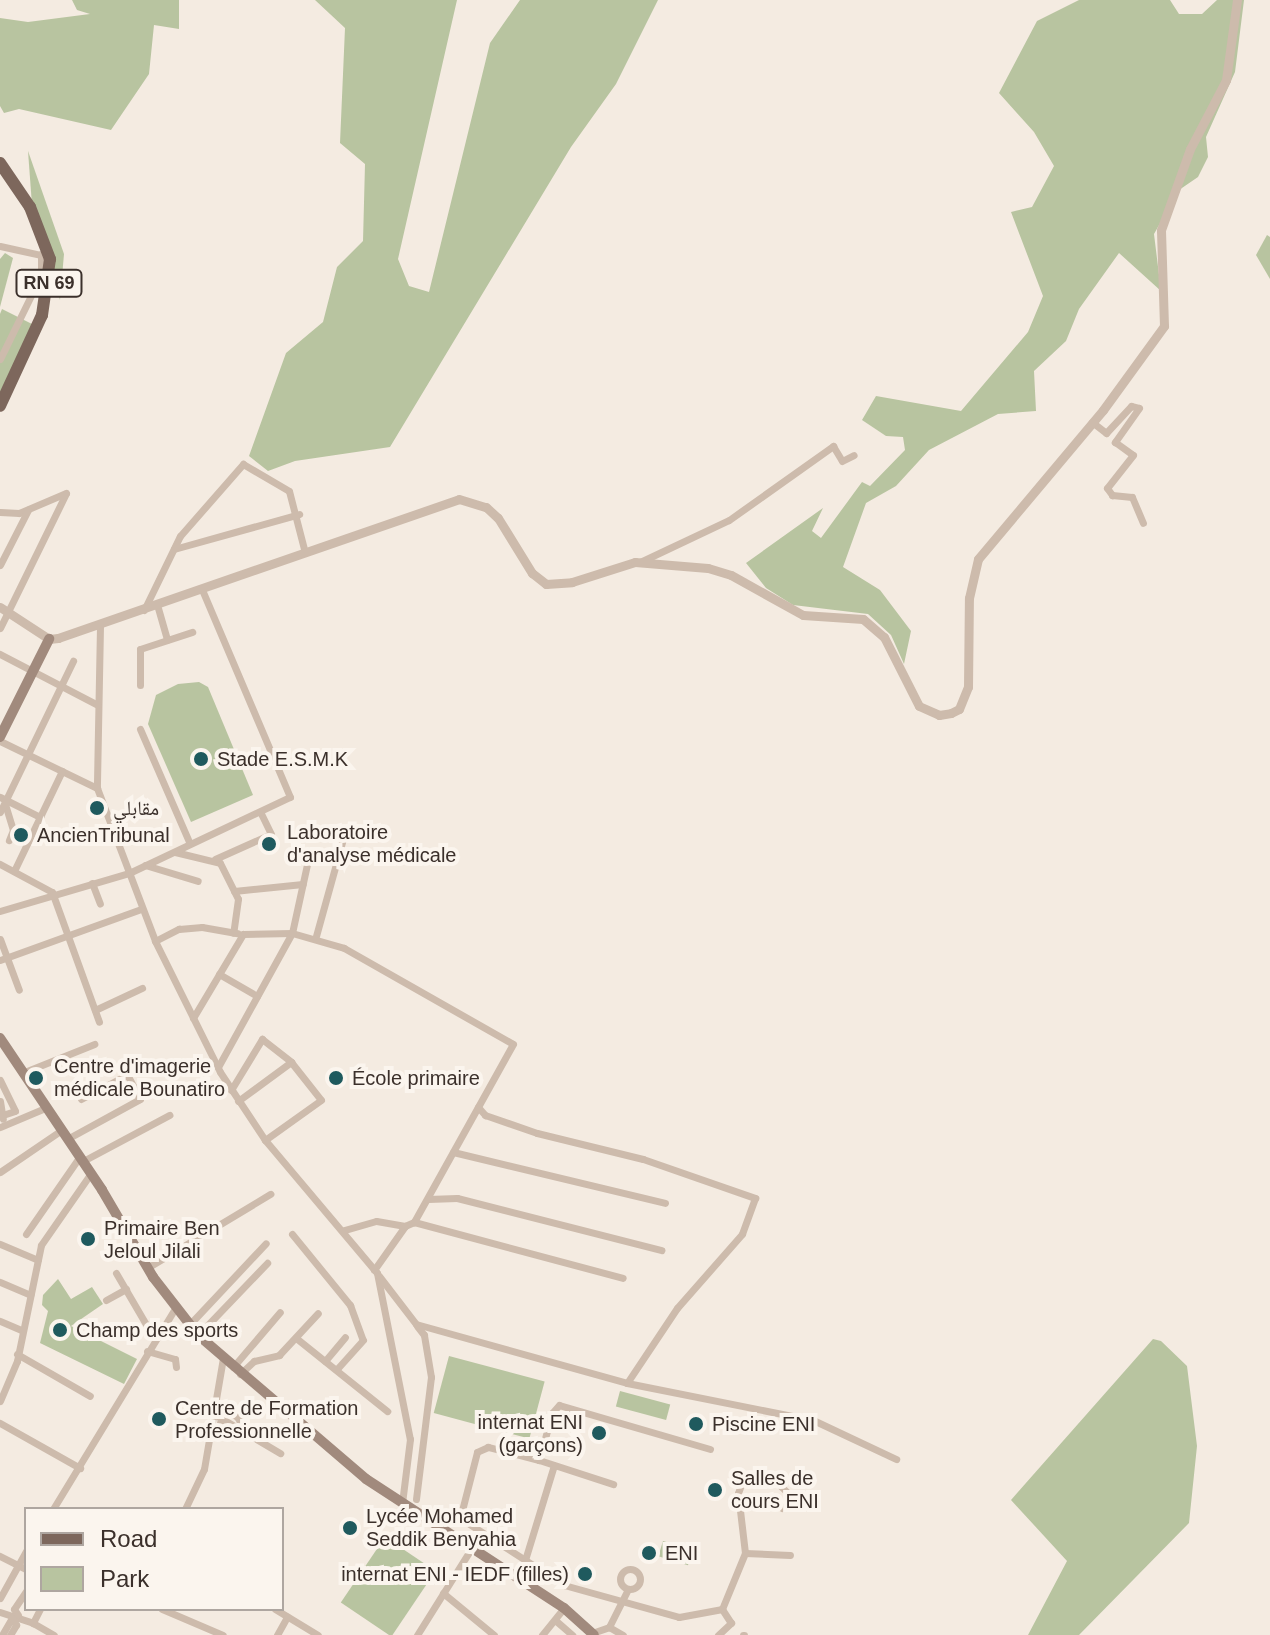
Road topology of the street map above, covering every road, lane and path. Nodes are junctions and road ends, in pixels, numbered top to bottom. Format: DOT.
graph roads {
  1 [pos="1237,0"];
  2 [pos="0,163"];
  3 [pos="0,246"];
  4 [pos="46,257"];
  5 [pos="0,359"];
  6 [pos="0,406"];
  7 [pos="1092,422"];
  8 [pos="854,455"];
  9 [pos="28,510"];
  10 [pos="0,512"];
  11 [pos="299,514"];
  12 [pos="1143,523"];
  13 [pos="174,549"];
  14 [pos="305,553"];
  15 [pos="640,562"];
  16 [pos="0,565"];
  17 [pos="202,590"];
  18 [pos="158,608"];
  19 [pos="4,610"];
  20 [pos="143,612"];
  21 [pos="100,626"];
  22 [pos="0,628"];
  23 [pos="192,632"];
  24 [pos="49,639"];
  25 [pos="167,640"];
  26 [pos="0,654"];
  27 [pos="73,661"];
  28 [pos="33,670"];
  29 [pos="140,685"];
  30 [pos="61,686"];
  31 [pos="98,705"];
  32 [pos="140,729"];
  33 [pos="0,739"];
  34 [pos="29,755"];
  35 [pos="62,771"];
  36 [pos="97,788"];
  37 [pos="4,800"];
  38 [pos="260,811"];
  39 [pos="0,812"];
  40 [pos="40,817"];
  41 [pos="346,828"];
  42 [pos="9,840"];
  43 [pos="190,844"];
  44 [pos="173,852"];
  45 [pos="215,859"];
  46 [pos="0,864"];
  47 [pos="307,864"];
  48 [pos="145,865"];
  49 [pos="14,871"];
  50 [pos="129,873"];
  51 [pos="198,881"];
  52 [pos="92,883"];
  53 [pos="303,884"];
  54 [pos="234,891"];
  55 [pos="52,892"];
  56 [pos="100,904"];
  57 [pos="141,909"];
  58 [pos="0,911"];
  59 [pos="233,933"];
  60 [pos="292,933"];
  61 [pos="243,934"];
  62 [pos="69,935"];
  63 [pos="316,936"];
  64 [pos="0,939"];
  65 [pos="155,941"];
  66 [pos="4,959"];
  67 [pos="219,974"];
  68 [pos="142,988"];
  69 [pos="19,990"];
  70 [pos="257,996"];
  71 [pos="95,1010"];
  72 [pos="193,1018"];
  73 [pos="99,1022"];
  74 [pos="0,1038"];
  75 [pos="94,1044"];
  76 [pos="291,1062"];
  77 [pos="121,1063"];
  78 [pos="218,1067"];
  79 [pos="22,1073"];
  80 [pos="127,1075"];
  81 [pos="0,1080"];
  82 [pos="231,1090"];
  83 [pos="81,1099"];
  84 [pos="0,1101"];
  85 [pos="238,1101"];
  86 [pos="478,1107"];
  87 [pos="45,1108"];
  88 [pos="169,1115"];
  89 [pos="1,1116"];
  90 [pos="2,1126"];
  91 [pos="64,1135"];
  92 [pos="265,1140"];
  93 [pos="453,1152"];
  94 [pos="81,1159"];
  95 [pos="0,1172"];
  96 [pos="91,1173"];
  97 [pos="270,1194"];
  98 [pos="428,1199"];
  99 [pos="665,1203"];
  100 [pos="414,1222"];
  101 [pos="405,1226"];
  102 [pos="342,1231"];
  103 [pos="26,1234"];
  104 [pos="292,1234"];
  105 [pos="266,1243"];
  106 [pos="0,1244"];
  107 [pos="661,1250"];
  108 [pos="38,1260"];
  109 [pos="267,1263"];
  110 [pos="147,1268"];
  111 [pos="376,1272"];
  112 [pos="116,1273"];
  113 [pos="623,1278"];
  114 [pos="0,1282"];
  115 [pos="126,1289"];
  116 [pos="30,1295"];
  117 [pos="106,1300"];
  118 [pos="175,1308"];
  119 [pos="280,1312"];
  120 [pos="318,1313"];
  121 [pos="0,1321"];
  122 [pos="416,1324"];
  123 [pos="189,1325"];
  124 [pos="21,1330"];
  125 [pos="198,1335"];
  126 [pos="345,1337"];
  127 [pos="154,1338"];
  128 [pos="296,1338"];
  129 [pos="147,1351"];
  130 [pos="17,1354"];
  131 [pos="223,1358"];
  132 [pos="325,1361"];
  133 [pos="176,1367"];
  134 [pos="336,1370"];
  135 [pos="236,1371"];
  136 [pos="627,1383"];
  137 [pos="90,1396"];
  138 [pos="0,1401"];
  139 [pos="387,1411"];
  140 [pos="217,1416"];
  141 [pos="0,1423"];
  142 [pos="710,1449"];
  143 [pos="280,1453"];
  144 [pos="896,1459"];
  145 [pos="539,1460"];
  146 [pos="554,1465"];
  147 [pos="80,1468"];
  148 [pos="613,1484"];
  149 [pos="416,1499"];
  150 [pos="402,1505"];
  151 [pos="54,1507"];
  152 [pos="188,1507"];
  153 [pos="782,1508"];
  154 [pos="471,1549"];
  155 [pos="745,1553"];
  156 [pos="24,1554"];
  157 [pos="790,1555"];
  158 [pos="0,1556"];
  159 [pos="525,1560"];
  160 [pos="18,1565"];
  161 [pos="24,1568"];
  162 [pos="628,1589"];
  163 [pos="443,1593"];
  164 [pos="24,1594"];
  165 [pos="0,1598"];
  166 [pos="623,1603"];
  167 [pos="564,1608"];
  168 [pos="722,1609"];
  169 [pos="24,1611"];
  170 [pos="39,1611"];
  171 [pos="167,1611"];
  172 [pos="278,1611"];
  173 [pos="0,1612"];
  174 [pos="17,1617"];
  175 [pos="287,1617"];
  176 [pos="555,1620"];
  177 [pos="33,1623"];
  178 [pos="487,1627"];
  179 [pos="610,1631"];
  180 [pos="593,1634"];
  181 [pos="2,1635"];
  182 [pos="10,1635"];
  183 [pos="54,1635"];
  184 [pos="223,1635"];
  185 [pos="277,1635"];
  186 [pos="318,1635"];
  187 [pos="417,1635"];
  188 [pos="481,1635"];
  189 [pos="494,1635"];
  190 [pos="542,1635"];
  191 [pos="572,1635"];
  192 [pos="623,1635"];
  193 [pos="718,1635"];
  1 -- 7 [label="street"];
  2 -- 4 [label="main road, RN 69"];
  3 -- 4 [label="street"];
  4 -- 5 [label="street"];
  4 -- 6 [label="main road, RN 69"];
  7 -- 12 [label="street"];
  7 -- 15 [label="street"];
  8 -- 15 [label="street"];
  9 -- 10 [label="street"];
  9 -- 16 [label="street"];
  9 -- 19 [label="street"];
  11 -- 13 [label="street"];
  11 -- 13 [label="street"];
  11 -- 14 [label="street"];
  13 -- 20 [label="street"];
  14 -- 15 [label="street"];
  14 -- 17 [label="street"];
  17 -- 18 [label="street"];
  17 -- 38 [label="street"];
  18 -- 20 [label="street"];
  18 -- 25 [label="street"];
  19 -- 22 [label="street"];
  19 -- 24 [label="street"];
  20 -- 21 [label="street"];
  21 -- 24 [label="street"];
  21 -- 31 [label="street"];
  23 -- 25 [label="street"];
  24 -- 28 [label="main road"];
  25 -- 29 [label="street"];
  26 -- 28 [label="street"];
  27 -- 30 [label="street"];
  28 -- 30 [label="street"];
  28 -- 33 [label="main road"];
  30 -- 31 [label="street"];
  30 -- 34 [label="street"];
  31 -- 36 [label="street"];
  32 -- 43 [label="street"];
  33 -- 34 [label="street"];
  34 -- 35 [label="street"];
  34 -- 37 [label="street"];
  35 -- 36 [label="street"];
  35 -- 40 [label="street"];
  36 -- 50 [label="street"];
  37 -- 39 [label="street"];
  37 -- 40 [label="street"];
  37 -- 42 [label="street"];
  38 -- 43 [label="street"];
  38 -- 45 [label="street"];
  40 -- 49 [label="street"];
  41 -- 63 [label="street"];
  43 -- 44 [label="street"];
  44 -- 45 [label="street"];
  44 -- 48 [label="street"];
  45 -- 54 [label="street"];
  46 -- 49 [label="street"];
  47 -- 53 [label="street"];
  48 -- 50 [label="street"];
  48 -- 51 [label="street"];
  49 -- 55 [label="street"];
  50 -- 52 [label="street"];
  50 -- 57 [label="street"];
  52 -- 55 [label="street"];
  52 -- 56 [label="street"];
  53 -- 54 [label="street"];
  53 -- 60 [label="street"];
  54 -- 59 [label="street"];
  55 -- 58 [label="street"];
  55 -- 62 [label="street"];
  57 -- 62 [label="street"];
  57 -- 65 [label="street"];
  59 -- 61 [label="street"];
  59 -- 65 [label="street"];
  60 -- 61 [label="street"];
  60 -- 63 [label="street"];
  60 -- 70 [label="street"];
  61 -- 67 [label="street"];
  62 -- 66 [label="street"];
  62 -- 71 [label="street"];
  63 -- 86 [label="street"];
  64 -- 66 [label="street"];
  65 -- 72 [label="street"];
  66 -- 69 [label="street"];
  67 -- 70 [label="street"];
  67 -- 72 [label="street"];
  68 -- 71 [label="street"];
  70 -- 78 [label="street"];
  71 -- 73 [label="street"];
  72 -- 78 [label="street"];
  74 -- 79 [label="main road"];
  75 -- 79 [label="street"];
  76 -- 82 [label="street"];
  76 -- 85 [label="street"];
  76 -- 92 [label="street"];
  77 -- 80 [label="street"];
  78 -- 82 [label="street"];
  79 -- 87 [label="main road"];
  80 -- 83 [label="street"];
  80 -- 91 [label="street"];
  81 -- 89 [label="street"];
  82 -- 85 [label="street"];
  84 -- 89 [label="street"];
  85 -- 92 [label="street"];
  86 -- 93 [label="street"];
  86 -- 136 [label="street"];
  87 -- 90 [label="street"];
  87 -- 91 [label="main road"];
  88 -- 94 [label="street"];
  89 -- 90 [label="street"];
  91 -- 94 [label="main road"];
  91 -- 95 [label="street"];
  92 -- 102 [label="street"];
  93 -- 98 [label="street"];
  93 -- 99 [label="street"];
  94 -- 96 [label="main road"];
  94 -- 103 [label="street"];
  96 -- 108 [label="street"];
  96 -- 110 [label="main road"];
  97 -- 110 [label="street"];
  98 -- 100 [label="street"];
  98 -- 107 [label="street"];
  100 -- 101 [label="street"];
  100 -- 113 [label="street"];
  101 -- 102 [label="street"];
  101 -- 111 [label="street"];
  102 -- 111 [label="street"];
  104 -- 134 [label="street"];
  105 -- 123 [label="street"];
  106 -- 108 [label="street"];
  108 -- 116 [label="street"];
  109 -- 125 [label="street"];
  110 -- 118 [label="main road"];
  111 -- 122 [label="street"];
  111 -- 150 [label="street"];
  112 -- 115 [label="street"];
  114 -- 116 [label="street"];
  115 -- 117 [label="street"];
  115 -- 127 [label="street"];
  116 -- 124 [label="street"];
  118 -- 123 [label="main road"];
  118 -- 127 [label="street"];
  119 -- 135 [label="street"];
  120 -- 128 [label="street"];
  121 -- 124 [label="street"];
  122 -- 136 [label="street"];
  122 -- 149 [label="street"];
  123 -- 125 [label="main road"];
  124 -- 130 [label="street"];
  125 -- 131 [label="main road"];
  126 -- 132 [label="street"];
  127 -- 129 [label="street"];
  128 -- 132 [label="street"];
  128 -- 135 [label="street"];
  129 -- 133 [label="street"];
  129 -- 147 [label="street"];
  130 -- 137 [label="street"];
  130 -- 138 [label="street"];
  131 -- 135 [label="main road"];
  131 -- 140 [label="street"];
  132 -- 134 [label="street"];
  134 -- 139 [label="street"];
  135 -- 150 [label="main road"];
  136 -- 144 [label="street"];
  140 -- 143 [label="street"];
  140 -- 152 [label="street"];
  141 -- 147 [label="street"];
  142 -- 145 [label="street"];
  145 -- 146 [label="street"];
  145 -- 159 [label="street"];
  146 -- 148 [label="street"];
  146 -- 159 [label="street"];
  147 -- 151 [label="street"];
  150 -- 154 [label="main road"];
  153 -- 155 [label="street"];
  154 -- 163 [label="street"];
  154 -- 167 [label="main road"];
  155 -- 157 [label="street"];
  155 -- 168 [label="street"];
  156 -- 160 [label="street"];
  158 -- 160 [label="street"];
  159 -- 166 [label="street"];
  160 -- 161 [label="street"];
  160 -- 165 [label="street"];
  162 -- 166 [label="street"];
  163 -- 178 [label="street"];
  163 -- 187 [label="street"];
  164 -- 174 [label="street"];
  166 -- 168 [label="street"];
  166 -- 179 [label="street"];
  167 -- 176 [label="street"];
  167 -- 180 [label="main road"];
  168 -- 193 [label="street"];
  169 -- 174 [label="street"];
  170 -- 177 [label="street"];
  171 -- 184 [label="street"];
  172 -- 175 [label="street"];
  173 -- 174 [label="street"];
  174 -- 177 [label="street"];
  174 -- 181 [label="street"];
  174 -- 182 [label="street"];
  175 -- 185 [label="street"];
  175 -- 186 [label="street"];
  176 -- 190 [label="street"];
  176 -- 191 [label="street"];
  177 -- 183 [label="street"];
  178 -- 188 [label="street"];
  178 -- 189 [label="street"];
  179 -- 180 [label="street"];
  179 -- 192 [label="street"];
}
